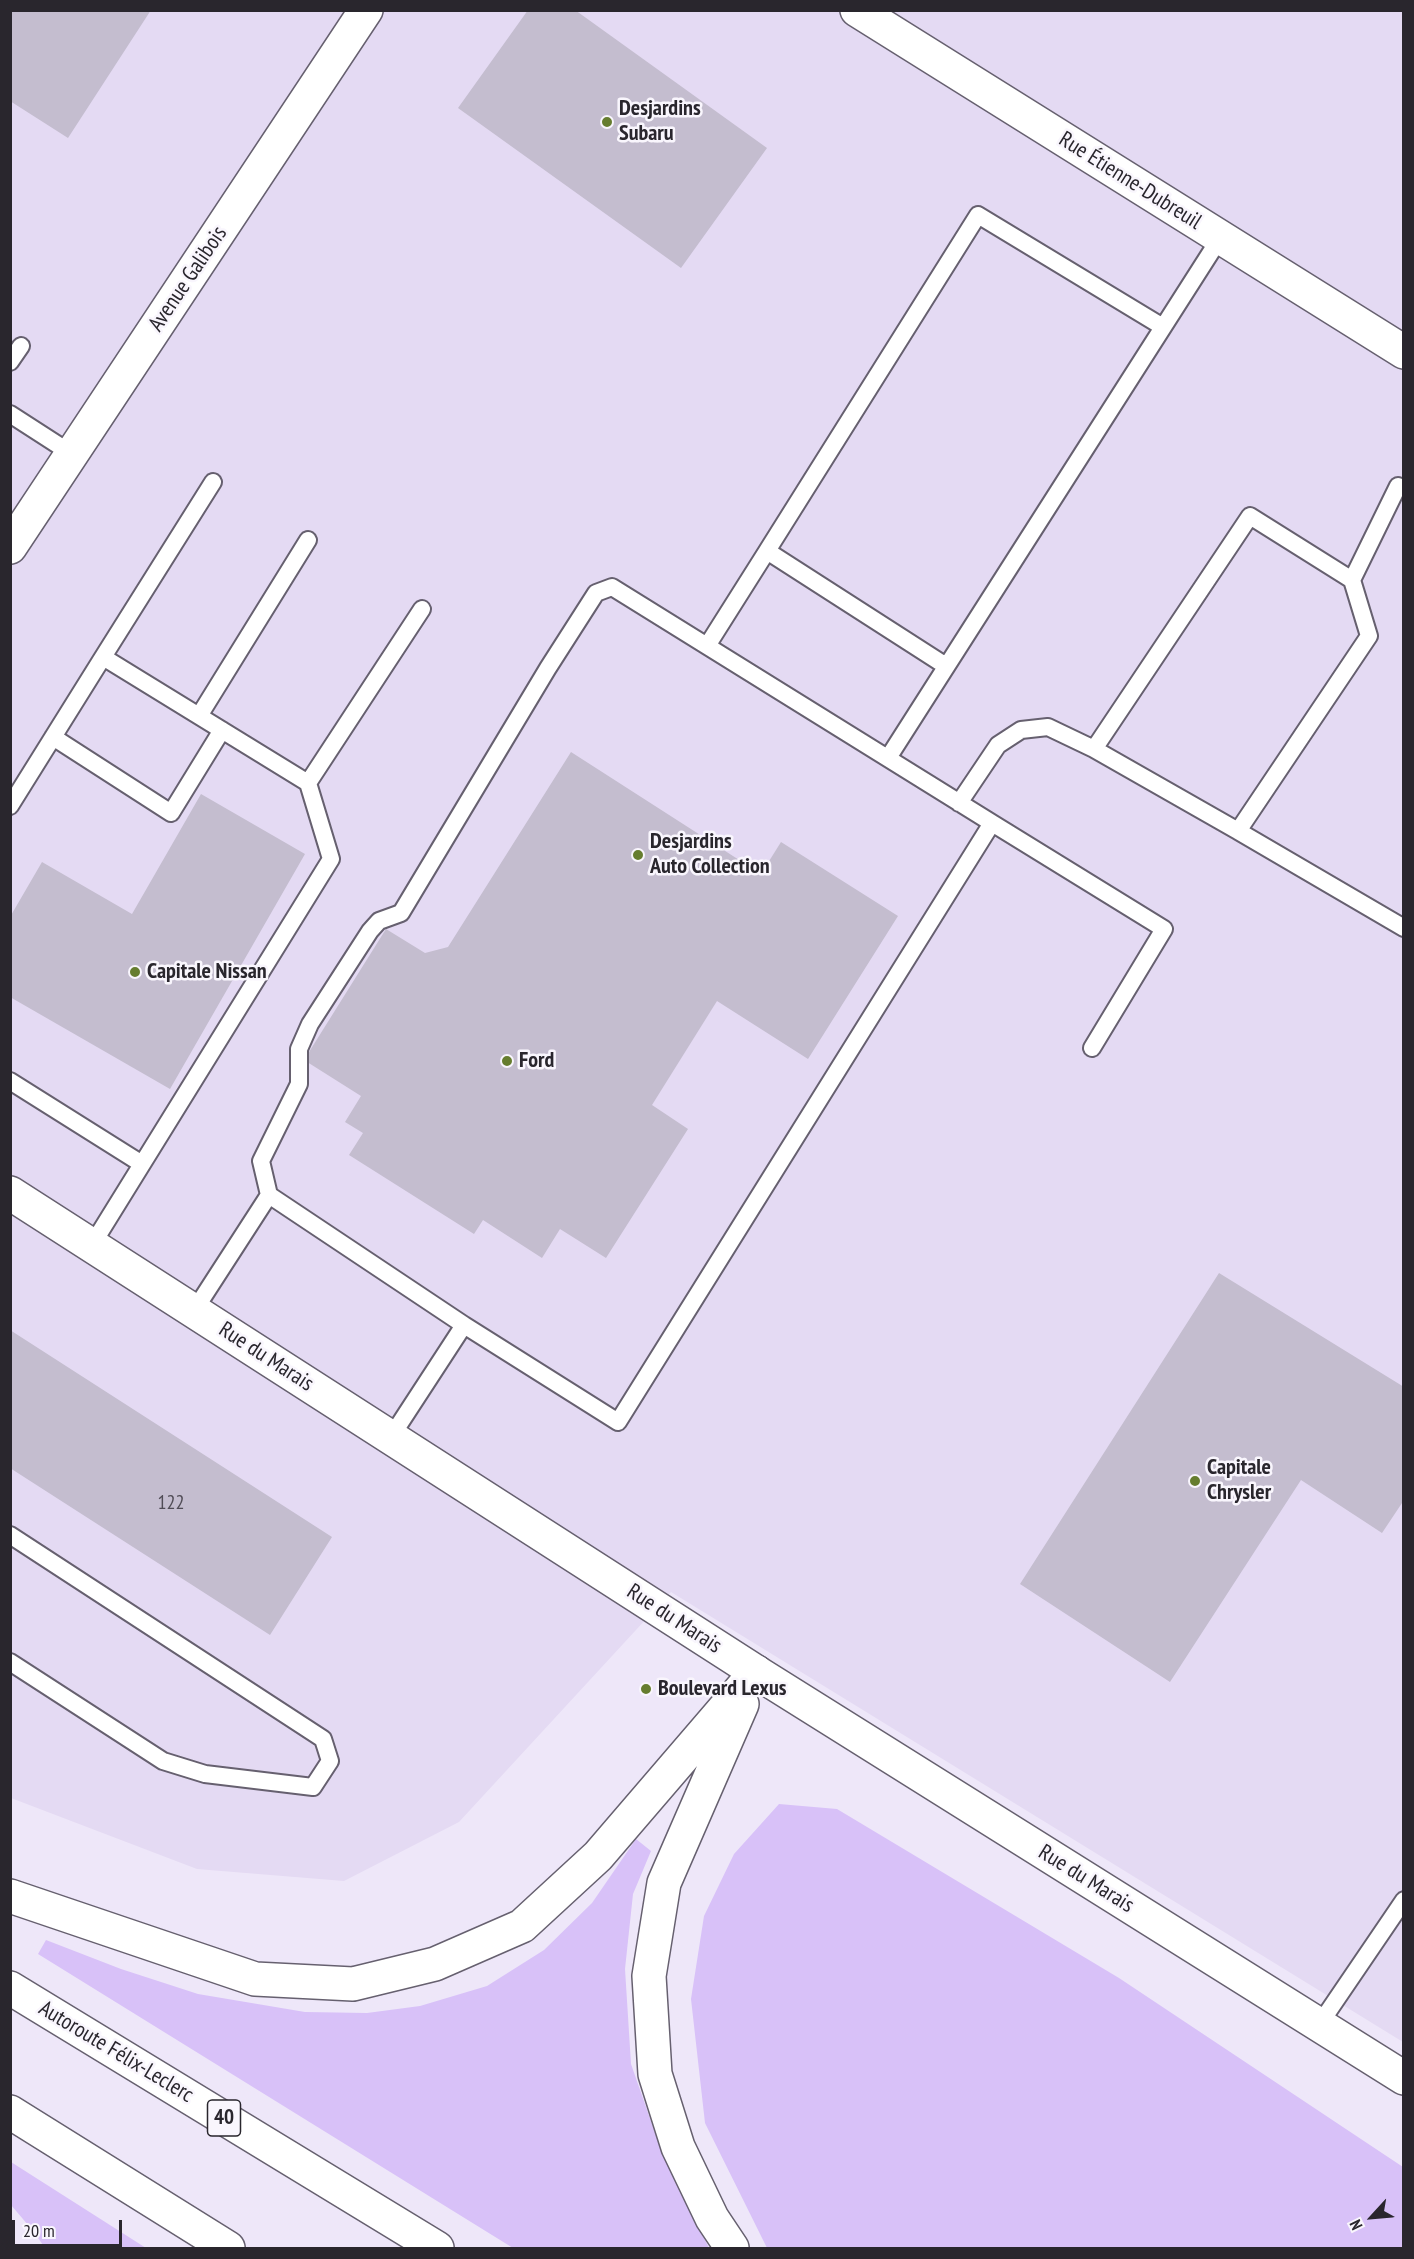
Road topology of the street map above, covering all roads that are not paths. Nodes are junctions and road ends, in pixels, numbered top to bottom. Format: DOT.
graph roads {
  1 [pos="366,10"];
  2 [pos="857,10"];
  3 [pos="1220,238"];
  4 [pos="1163,327"];
  5 [pos="21,346"];
  6 [pos="1404,352"];
  7 [pos="10,362"];
  8 [pos="10,414"];
  9 [pos="72,454"];
  10 [pos="213,482"];
  11 [pos="1402,484"];
  12 [pos="308,540"];
  13 [pos="10,547"];
  14 [pos="767,551"];
  15 [pos="1352,580"];
  16 [pos="422,609"];
  17 [pos="707,646"];
  18 [pos="103,657"];
  19 [pos="946,666"];
  20 [pos="199,716"];
  21 [pos="222,730"];
  22 [pos="53,737"];
  23 [pos="1094,749"];
  24 [pos="888,758"];
  25 [pos="309,783"];
  26 [pos="959,803"];
  27 [pos="10,806"];
  28 [pos="992,823"];
  29 [pos="1238,831"];
  30 [pos="1404,928"];
  31 [pos="1092,1048"];
  32 [pos="10,1081"];
  33 [pos="142,1164"];
  34 [pos="10,1193"];
  35 [pos="269,1196"];
  36 [pos="92,1245"];
  37 [pos="194,1311"];
  38 [pos="464,1325"];
  39 [pos="391,1437"];
  40 [pos="10,1535"];
  41 [pos="10,1662"];
  42 [pos="756,1672"];
  43 [pos="10,1896"];
  44 [pos="1404,1900"];
  45 [pos="1398,1919"];
  46 [pos="10,1988"];
  47 [pos="1319,2025"];
  48 [pos="1404,2078"];
  49 [pos="10,2112"];
  50 [pos="228,2248"];
  51 [pos="436,2248"];
  52 [pos="732,2248"];
  1 -- 9 [label="main road, Avenue Galibois"];
  2 -- 3 [label="main road, Rue Étienne-Dubreuil"];
  3 -- 4 [label="lane"];
  3 -- 6 [label="main road, Rue Étienne-Dubreuil"];
  4 -- 14 [label="lane"];
  4 -- 19 [label="lane"];
  5 -- 7 [label="lane"];
  8 -- 9 [label="lane"];
  9 -- 13 [label="main road, Avenue Galibois"];
  10 -- 18 [label="lane"];
  11 -- 15 [label="lane"];
  12 -- 20 [label="lane"];
  14 -- 17 [label="lane"];
  14 -- 19 [label="lane"];
  15 -- 23 [label="lane"];
  15 -- 29 [label="lane"];
  16 -- 25 [label="lane"];
  17 -- 24 [label="lane"];
  17 -- 35 [label="lane"];
  18 -- 20 [label="lane"];
  18 -- 22 [label="lane"];
  19 -- 24 [label="lane"];
  20 -- 21 [label="lane"];
  21 -- 22 [label="lane"];
  21 -- 25 [label="lane"];
  22 -- 27 [label="lane"];
  23 -- 26 [label="lane"];
  23 -- 29 [label="lane"];
  24 -- 26 [label="lane"];
  25 -- 33 [label="lane"];
  26 -- 28 [label="lane"];
  28 -- 31 [label="lane"];
  28 -- 38 [label="lane"];
  29 -- 30 [label="lane"];
  32 -- 33 [label="lane"];
  33 -- 36 [label="lane"];
  34 -- 36 [label="main road, Rue du Marais"];
  35 -- 37 [label="lane"];
  35 -- 38 [label="lane"];
  36 -- 37 [label="main road, Rue du Marais"];
  37 -- 39 [label="main road, Rue du Marais"];
  38 -- 39 [label="lane"];
  39 -- 42 [label="main road, Rue du Marais"];
  40 -- 41 [label="lane"];
  42 -- 43 [label="main road"];
  42 -- 47 [label="main road, Rue du Marais"];
  42 -- 52 [label="main road"];
  44 -- 45 [label="lane"];
  45 -- 47 [label="lane"];
  46 -- 51 [label="main road, Autoroute Félix-Leclerc / 40"];
  47 -- 48 [label="main road, Rue du Marais"];
  49 -- 50 [label="main road"];
}
